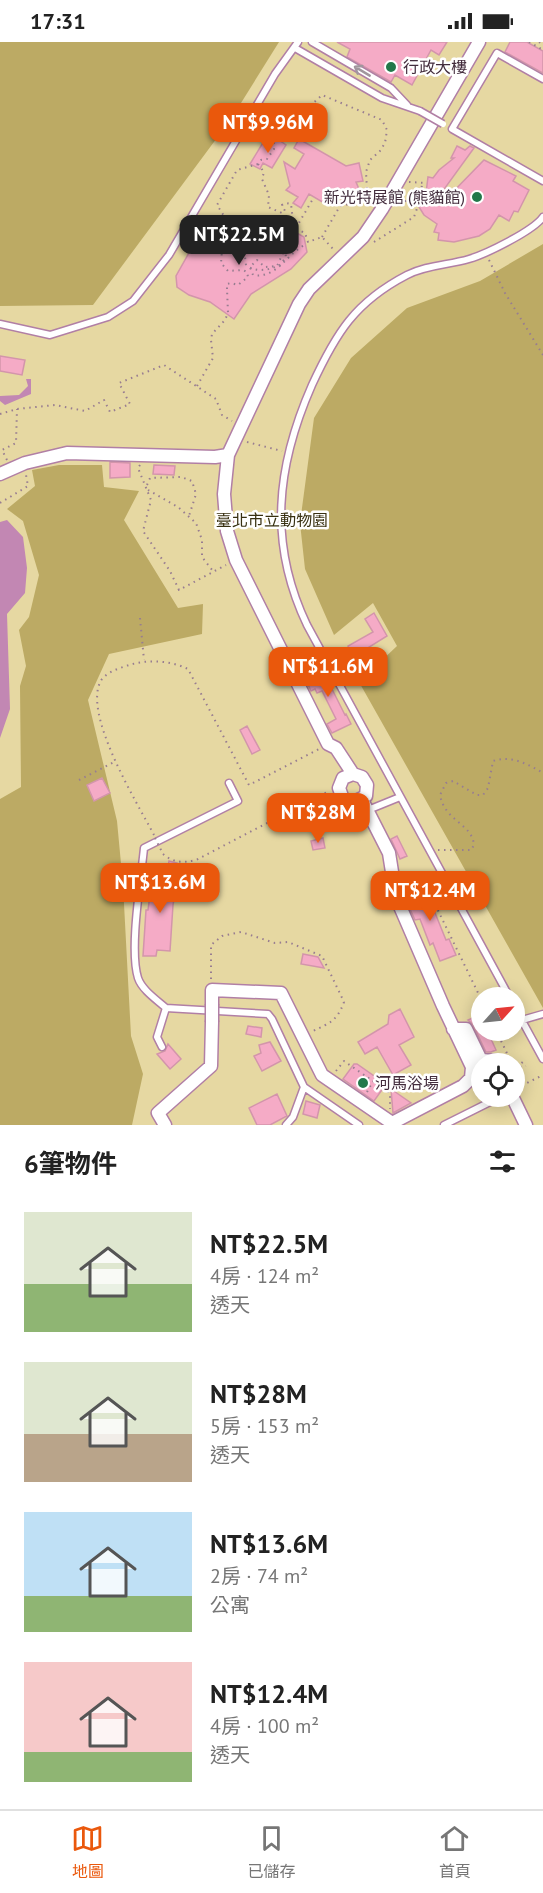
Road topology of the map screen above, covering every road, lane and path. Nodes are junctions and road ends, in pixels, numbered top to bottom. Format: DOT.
graph roads {
  1 [pos="312,42"];
  2 [pos="479,42"];
  3 [pos="529,42"];
  4 [pos="296,45"];
  5 [pos="543,50"];
  6 [pos="543,79"];
  7 [pos="407,105"];
  8 [pos="452,129"];
  9 [pos="258,164"];
  10 [pos="543,181"];
  11 [pos="427,183"];
  12 [pos="314,197"];
  13 [pos="421,197"];
  14 [pos="382,209"];
  15 [pos="543,217"];
  16 [pos="292,226"];
  17 [pos="296,228"];
  18 [pos="322,237"];
  19 [pos="363,237"];
  20 [pos="307,244"];
  21 [pos="485,252"];
  22 [pos="342,258"];
  23 [pos="0,324"];
  24 [pos="543,355"];
  25 [pos="197,386"];
  26 [pos="17,409"];
  27 [pos="0,414"];
  28 [pos="241,426"];
  29 [pos="248,442"];
  30 [pos="2,450"];
  31 [pos="288,453"];
  32 [pos="146,455"];
  33 [pos="228,455"];
  34 [pos="25,463"];
  35 [pos="0,474"];
  36 [pos="146,488"];
  37 [pos="0,503"];
  38 [pos="189,516"];
  39 [pos="236,560"];
  40 [pos="213,571"];
  41 [pos="140,618"];
  42 [pos="144,661"];
  43 [pos="328,744"];
  44 [pos="116,761"];
  45 [pos="543,773"];
  46 [pos="353,774"];
  47 [pos="79,780"];
  48 [pos="229,783"];
  49 [pos="339,788"];
  50 [pos="400,798"];
  51 [pos="365,805"];
  52 [pos="429,850"];
  53 [pos="430,894"];
  54 [pos="475,987"];
  55 [pos="504,987"];
  56 [pos="212,990"];
  57 [pos="166,1008"];
  58 [pos="543,1014"];
  59 [pos="525,1019"];
  60 [pos="525,1026"];
  61 [pos="453,1029"];
  62 [pos="302,1035"];
  63 [pos="162,1047"];
  64 [pos="478,1053"];
  65 [pos="543,1059"];
  66 [pos="344,1061"];
  67 [pos="543,1076"];
  68 [pos="525,1084"];
  69 [pos="304,1088"];
  70 [pos="390,1093"];
  71 [pos="480,1107"];
  72 [pos="517,1107"];
  73 [pos="165,1125"];
  74 [pos="286,1125"];
  75 [pos="359,1125"];
  76 [pos="444,1125"];
  77 [pos="526,1125"];
  7 -- 1 [label="lane, one-way"];
  2 -- 14 [label="street"];
  3 -- 5 [label="path"];
  4 -- 7 [label="lane"];
  4 -- 23 [label="lane"];
  6 -- 8 [label="lane"];
  7 -- 8 [label="lane, bridge"];
  8 -- 10 [label="lane"];
  9 -- 16 [label="path"];
  9 -- 16 [label="path"];
  9 -- 18 [label="path"];
  11 -- 13 [label="path"];
  12 -- 17 [label="path"];
  13 -- 14 [label="path"];
  13 -- 19 [label="path"];
  14 -- 19 [label="street"];
  15 -- 21 [label="lane"];
  16 -- 17 [label="path"];
  17 -- 18 [label="path"];
  18 -- 22 [label="path"];
  19 -- 22 [label="street"];
  20 -- 25 [label="path, bridge"];
  21 -- 24 [label="path"];
  21 -- 31 [label="lane"];
  22 -- 28 [label="street"];
  25 -- 26 [label="path"];
  25 -- 28 [label="path"];
  26 -- 27 [label="path"];
  26 -- 30 [label="path"];
  28 -- 33 [label="street"];
  29 -- 31 [label="path"];
  31 -- 50 [label="lane"];
  32 -- 33 [label="street"];
  32 -- 34 [label="street"];
  32 -- 36 [label="path"];
  33 -- 39 [label="street"];
  34 -- 35 [label="street"];
  34 -- 37 [label="path"];
  36 -- 38 [label="path"];
  36 -- 38 [label="path"];
  36 -- 40 [label="path"];
  38 -- 40 [label="path"];
  39 -- 40 [label="path"];
  39 -- 43 [label="street"];
  41 -- 42 [label="path"];
  42 -- 43 [label="path"];
  42 -- 44 [label="path"];
  43 -- 46 [label="street"];
  44 -- 47 [label="path"];
  44 -- 49 [label="path, bridge"];
  45 -- 52 [label="path"];
  46 -- 49 [label="street"];
  46 -- 51 [label="street"];
  48 -- 57 [label="lane"];
  49 -- 51 [label="street"];
  50 -- 51 [label="lane"];
  50 -- 52 [label="lane"];
  51 -- 61 [label="street"];
  52 -- 55 [label="lane"];
  53 -- 54 [label="path"];
  56 -- 62 [label="street"];
  56 -- 62 [label="path"];
  56 -- 73 [label="street, bridge"];
  57 -- 63 [label="lane"];
  57 -- 69 [label="lane"];
  58 -- 59 [label="lane"];
  60 -- 65 [label="lane"];
  61 -- 62 [label="street"];
  61 -- 64 [label="street"];
  66 -- 70 [label="path"];
  67 -- 68 [label="path"];
  69 -- 74 [label="lane"];
  69 -- 75 [label="lane"];
  71 -- 76 [label="lane"];
  72 -- 77 [label="street"];
}
